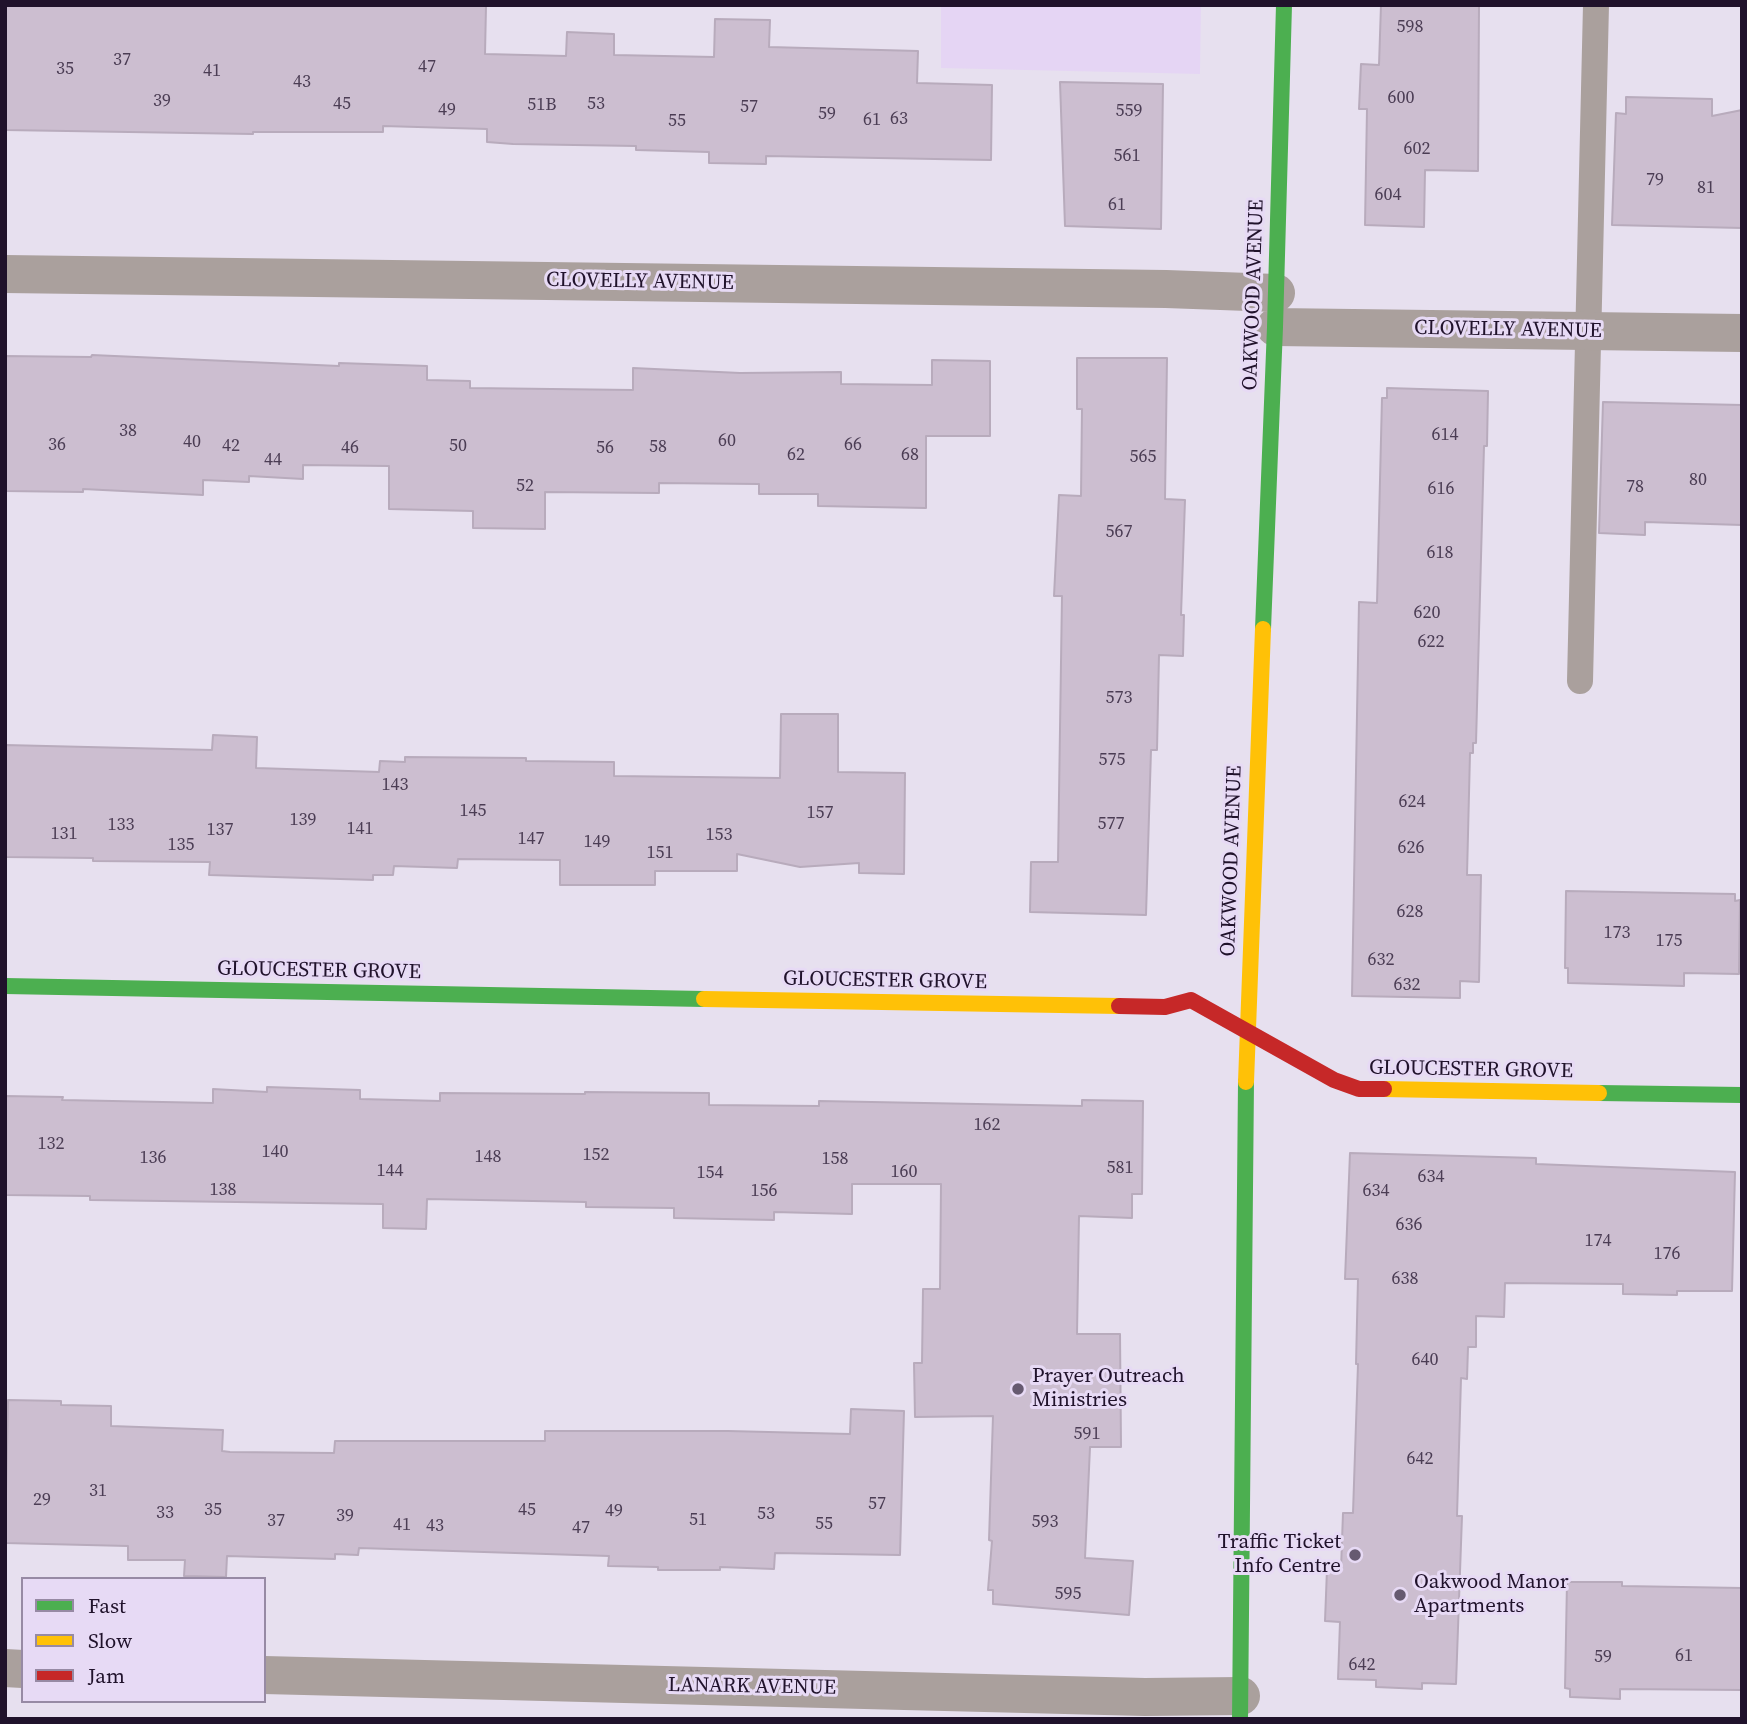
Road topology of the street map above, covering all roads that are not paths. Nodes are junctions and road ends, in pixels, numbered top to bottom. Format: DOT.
graph roads {
  1 [pos="1284,5"];
  2 [pos="1596,5"];
  3 [pos="5,274"];
  4 [pos="1275,310"];
  5 [pos="1589,331"];
  6 [pos="1742,333"];
  7 [pos="1580,681"];
  8 [pos="5,986"];
  9 [pos="1246,1029"];
  10 [pos="1742,1095"];
  11 [pos="266,1675"];
  12 [pos="1240,1707"];
  1 -- 4 [label="street, OAKWOOD AVENUE"];
  2 -- 5 [label="lane"];
  3 -- 4 [label="street, CLOVELLY AVENUE"];
  4 -- 5 [label="street, CLOVELLY AVENUE"];
  4 -- 9 [label="street, OAKWOOD AVENUE"];
  5 -- 6 [label="street, CLOVELLY AVENUE"];
  5 -- 7 [label="lane"];
  8 -- 9 [label="street, GLOUCESTER GROVE"];
  9 -- 10 [label="street, GLOUCESTER GROVE"];
  9 -- 12 [label="street, OAKWOOD AVENUE"];
  11 -- 12 [label="street, LANARK AVENUE"];
}
